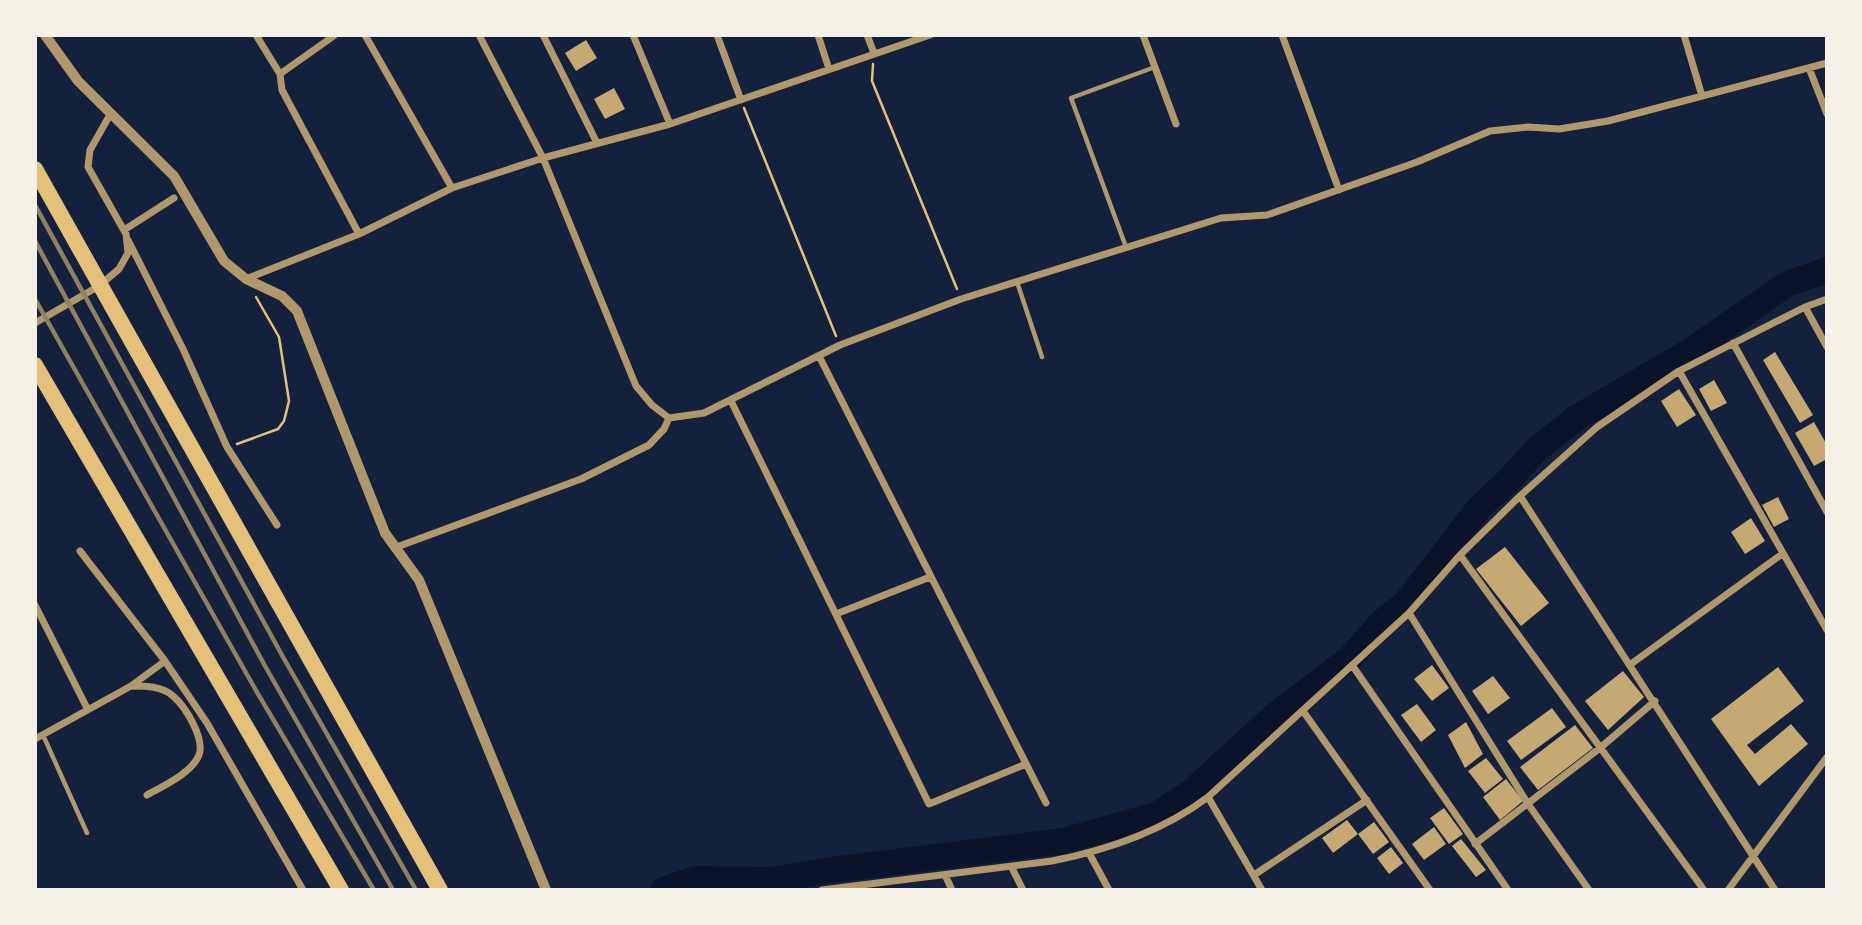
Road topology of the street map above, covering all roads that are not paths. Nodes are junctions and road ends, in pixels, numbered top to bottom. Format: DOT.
graph roads {
  1 [pos="256,35"];
  2 [pos="335,35"];
  3 [pos="365,35"];
  4 [pos="479,35"];
  5 [pos="543,35"];
  6 [pos="633,35"];
  7 [pos="717,35"];
  8 [pos="818,35"];
  9 [pos="867,35"];
  10 [pos="930,35"];
  11 [pos="1143,35"];
  12 [pos="1282,35"];
  13 [pos="1684,35"];
  14 [pos="47,36"];
  15 [pos="874,53"];
  16 [pos="1827,63"];
  17 [pos="1155,67"];
  18 [pos="1810,68"];
  19 [pos="830,69"];
  20 [pos="280,74"];
  21 [pos="1702,96"];
  22 [pos="741,100"];
  23 [pos="111,113"];
  24 [pos="1827,114"];
  25 [pos="670,124"];
  26 [pos="1176,124"];
  27 [pos="597,143"];
  28 [pos="543,158"];
  29 [pos="35,169"];
  30 [pos="452,188"];
  31 [pos="1339,190"];
  32 [pos="174,198"];
  33 [pos="124,230"];
  34 [pos="359,234"];
  35 [pos="128,240"];
  36 [pos="1126,247"];
  37 [pos="246,279"];
  38 [pos="1017,281"];
  39 [pos="1827,299"];
  40 [pos="1805,307"];
  41 [pos="35,323"];
  42 [pos="1733,343"];
  43 [pos="1827,347"];
  44 [pos="819,356"];
  45 [pos="1042,358"];
  46 [pos="35,365"];
  47 [pos="1679,371"];
  48 [pos="731,401"];
  49 [pos="669,418"];
  50 [pos="1520,496"];
  51 [pos="1827,512"];
  52 [pos="278,525"];
  53 [pos="393,548"];
  54 [pos="80,551"];
  55 [pos="1782,554"];
  56 [pos="1460,555"];
  57 [pos="930,577"];
  58 [pos="35,605"];
  59 [pos="1409,613"];
  60 [pos="836,614"];
  61 [pos="1827,630"];
  62 [pos="165,660"];
  63 [pos="1631,664"];
  64 [pos="1352,665"];
  65 [pos="131,686"];
  66 [pos="1655,701"];
  67 [pos="88,710"];
  68 [pos="1303,711"];
  69 [pos="39,737"];
  70 [pos="1600,748"];
  71 [pos="1827,757"];
  72 [pos="1026,764"];
  73 [pos="147,795"];
  74 [pos="1208,797"];
  75 [pos="1367,800"];
  76 [pos="1046,803"];
  77 [pos="1528,804"];
  78 [pos="87,834"];
  79 [pos="1475,844"];
  80 [pos="1089,853"];
  81 [pos="1754,856"];
  82 [pos="1012,868"];
  83 [pos="1254,875"];
  84 [pos="946,877"];
  85 [pos="884,887"];
  86 [pos="303,890"];
  87 [pos="341,890"];
  88 [pos="440,890"];
  89 [pos="546,890"];
  90 [pos="822,890"];
  91 [pos="953,890"];
  92 [pos="1023,890"];
  93 [pos="1109,890"];
  94 [pos="1262,890"];
  95 [pos="1430,890"];
  96 [pos="1508,890"];
  97 [pos="1589,890"];
  98 [pos="1704,890"];
  99 [pos="1728,890"];
  100 [pos="1775,890"];
  1 -- 20 [label="street"];
  2 -- 20 [label="street"];
  3 -- 30 [label="street"];
  4 -- 28 [label="street"];
  5 -- 27 [label="street"];
  6 -- 25 [label="street"];
  7 -- 22 [label="street"];
  8 -- 19 [label="street"];
  9 -- 15 [label="street"];
  10 -- 15 [label="street"];
  11 -- 17 [label="street"];
  12 -- 31 [label="street"];
  13 -- 21 [label="street"];
  14 -- 23 [label="street"];
  15 -- 19 [label="street"];
  16 -- 18 [label="street"];
  17 -- 26 [label="street"];
  17 -- 36 [label="lane"];
  18 -- 21 [label="street"];
  18 -- 24 [label="street"];
  19 -- 22 [label="street"];
  20 -- 34 [label="street"];
  21 -- 31 [label="street"];
  22 -- 25 [label="street"];
  23 -- 33 [label="street"];
  23 -- 37 [label="street"];
  25 -- 27 [label="street"];
  27 -- 28 [label="street"];
  28 -- 30 [label="street"];
  28 -- 49 [label="street"];
  29 -- 88 [label="highway"];
  30 -- 34 [label="street"];
  31 -- 36 [label="street"];
  32 -- 33 [label="street"];
  33 -- 35 [label="street"];
  34 -- 37 [label="street"];
  35 -- 41 [label="street"];
  35 -- 52 [label="street"];
  36 -- 38 [label="street"];
  37 -- 53 [label="street"];
  38 -- 44 [label="street"];
  38 -- 45 [label="lane"];
  39 -- 40 [label="street"];
  40 -- 42 [label="street"];
  40 -- 43 [label="street"];
  42 -- 47 [label="street"];
  42 -- 51 [label="street"];
  44 -- 48 [label="street"];
  44 -- 57 [label="street"];
  46 -- 87 [label="highway"];
  47 -- 50 [label="street"];
  47 -- 55 [label="street"];
  48 -- 49 [label="street"];
  48 -- 60 [label="street"];
  49 -- 53 [label="street"];
  50 -- 56 [label="street"];
  50 -- 63 [label="street"];
  53 -- 89 [label="street"];
  54 -- 62 [label="street"];
  55 -- 61 [label="street"];
  55 -- 63 [label="street"];
  56 -- 59 [label="street"];
  56 -- 70 [label="street"];
  57 -- 60 [label="street"];
  57 -- 72 [label="street"];
  58 -- 67 [label="street"];
  59 -- 64 [label="street"];
  59 -- 77 [label="street"];
  60 -- 72 [label="street"];
  62 -- 65 [label="street"];
  62 -- 86 [label="street"];
  63 -- 66 [label="street"];
  64 -- 68 [label="street"];
  64 -- 79 [label="street"];
  65 -- 67 [label="street"];
  65 -- 73 [label="street"];
  66 -- 70 [label="street"];
  66 -- 81 [label="street"];
  67 -- 69 [label="street"];
  68 -- 74 [label="street"];
  68 -- 75 [label="street"];
  69 -- 78 [label="lane"];
  70 -- 77 [label="street"];
  70 -- 98 [label="street"];
  71 -- 81 [label="street"];
  72 -- 76 [label="street"];
  74 -- 80 [label="street"];
  74 -- 83 [label="street"];
  75 -- 83 [label="street"];
  75 -- 95 [label="street"];
  77 -- 79 [label="street"];
  77 -- 97 [label="street"];
  79 -- 96 [label="street"];
  80 -- 82 [label="street"];
  80 -- 93 [label="street"];
  81 -- 99 [label="street"];
  81 -- 100 [label="street"];
  82 -- 84 [label="street"];
  82 -- 92 [label="street"];
  83 -- 94 [label="street"];
  84 -- 85 [label="street"];
  84 -- 91 [label="street"];
  85 -- 90 [label="street"];
}
